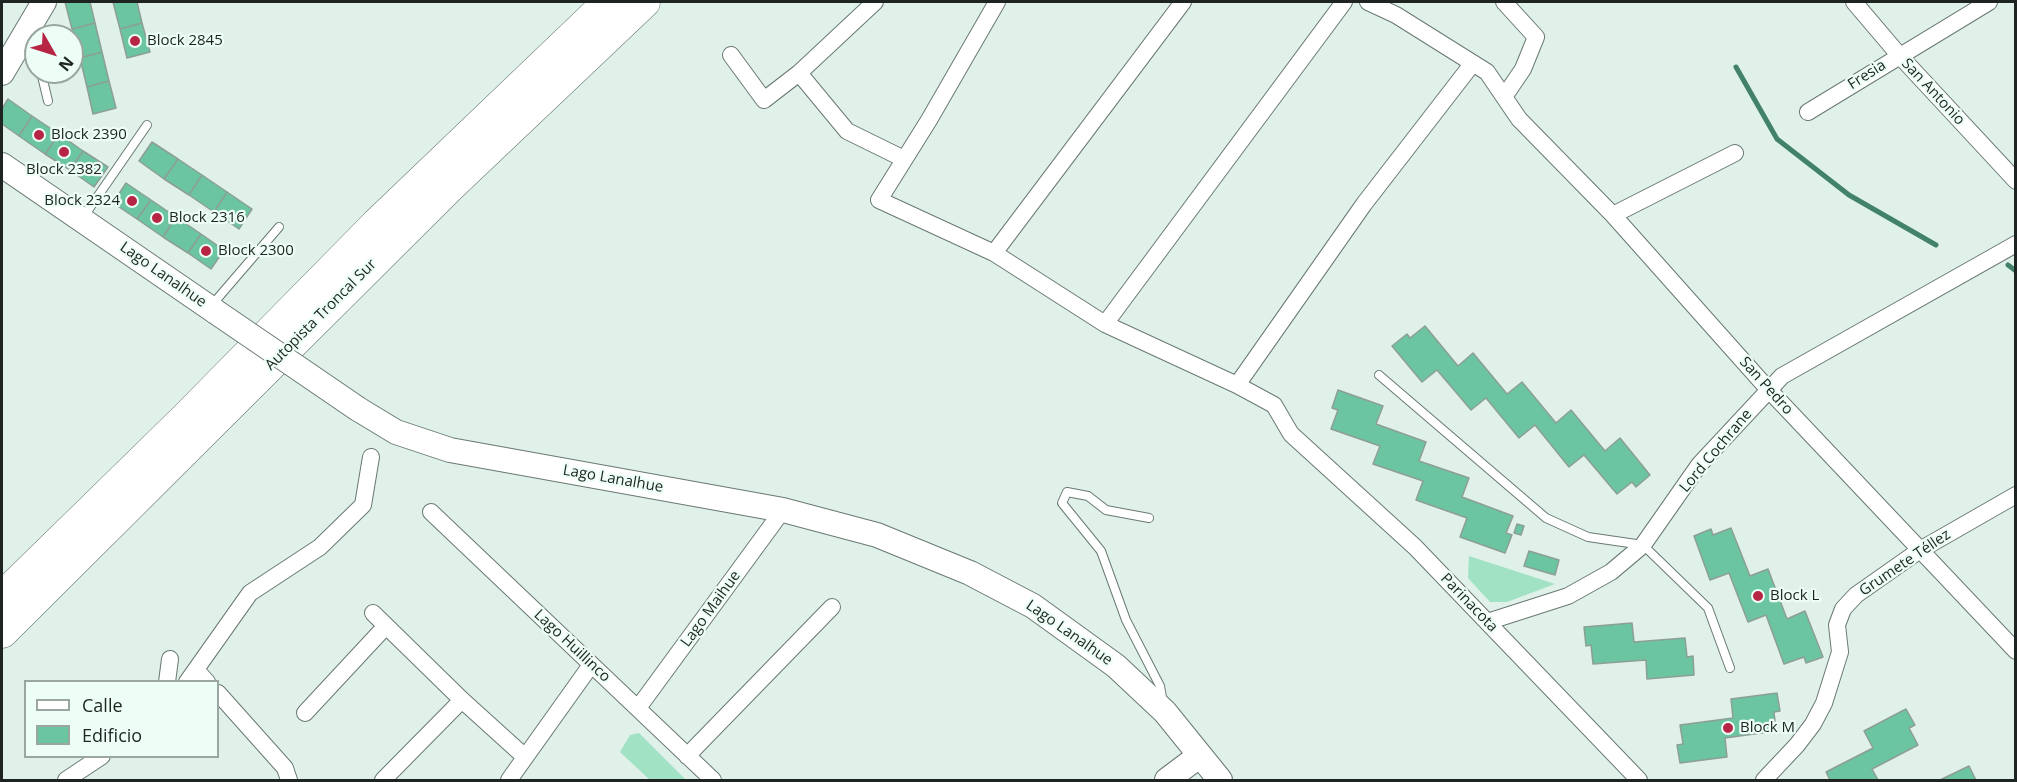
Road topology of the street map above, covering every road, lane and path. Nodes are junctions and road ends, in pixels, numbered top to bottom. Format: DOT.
graph roads {
  1 [pos="44,2"];
  2 [pos="609,2"];
  3 [pos="644,2"];
  4 [pos="875,2"];
  5 [pos="997,2"];
  6 [pos="1183,2"];
  7 [pos="1344,2"];
  8 [pos="1368,2"];
  9 [pos="1503,2"];
  10 [pos="1854,2"];
  11 [pos="1989,2"];
  12 [pos="36,24"];
  13 [pos="731,55"];
  14 [pos="1899,55"];
  15 [pos="24,56"];
  16 [pos="1473,63"];
  17 [pos="799,73"];
  18 [pos="2,74"];
  19 [pos="44,84"];
  20 [pos="1504,97"];
  21 [pos="48,101"];
  22 [pos="1808,112"];
  23 [pos="147,125"];
  24 [pos="1735,153"];
  25 [pos="904,159"];
  26 [pos="2,165"];
  27 [pos="2016,181"];
  28 [pos="1613,215"];
  29 [pos="81,219"];
  30 [pos="279,227"];
  31 [pos="2016,244"];
  32 [pos="994,253"];
  33 [pos="213,310"];
  34 [pos="1105,324"];
  35 [pos="1379,375"];
  36 [pos="1237,385"];
  37 [pos="1768,389"];
  38 [pos="371,457"];
  39 [pos="2016,495"];
  40 [pos="783,510"];
  41 [pos="431,512"];
  42 [pos="1149,518"];
  43 [pos="1643,545"];
  44 [pos="1920,550"];
  45 [pos="2,598"];
  46 [pos="832,607"];
  47 [pos="373,613"];
  48 [pos="1487,622"];
  49 [pos="385,627"];
  50 [pos="2,632"];
  51 [pos="2016,651"];
  52 [pos="170,659"];
  53 [pos="591,665"];
  54 [pos="1730,668"];
  55 [pos="197,678"];
  56 [pos="167,680"];
  57 [pos="219,694"];
  58 [pos="462,700"];
  59 [pos="638,708"];
  60 [pos="1165,712"];
  61 [pos="305,713"];
  62 [pos="687,756"];
  63 [pos="1199,756"];
  64 [pos="525,757"];
  65 [pos="99,758"];
  66 [pos="66,780"];
  67 [pos="289,780"];
  68 [pos="383,780"];
  69 [pos="509,780"];
  70 [pos="713,780"];
  71 [pos="1167,780"];
  72 [pos="1220,780"];
  73 [pos="1639,780"];
  74 [pos="1764,780"];
  1 -- 12 [label="main road"];
  2 -- 45 [label="highway, Autopista Troncal Sur"];
  3 -- 50 [label="highway, Autopista Troncal Sur"];
  4 -- 17 [label="street"];
  5 -- 25 [label="street"];
  6 -- 32 [label="street"];
  7 -- 34 [label="street"];
  8 -- 16 [label="street, San Pedro"];
  9 -- 20 [label="street"];
  10 -- 14 [label="street, San Antonio"];
  11 -- 14 [label="street, Fresia"];
  13 -- 17 [label="street"];
  14 -- 22 [label="street, Fresia"];
  14 -- 27 [label="street, San Antonio"];
  15 -- 18 [label="main road"];
  16 -- 20 [label="street, San Pedro"];
  16 -- 36 [label="street"];
  17 -- 25 [label="street"];
  19 -- 21 [label="lane"];
  20 -- 28 [label="street, San Pedro"];
  23 -- 29 [label="lane"];
  24 -- 28 [label="street"];
  25 -- 32 [label="street, Parinacota"];
  26 -- 29 [label="main road, Lago Lanalhue"];
  28 -- 37 [label="street, San Pedro"];
  29 -- 33 [label="main road, Lago Lanalhue"];
  30 -- 33 [label="lane"];
  31 -- 37 [label="street, Lord Cochrane"];
  32 -- 34 [label="street, Parinacota"];
  33 -- 40 [label="main road, Lago Lanalhue, bridge"];
  34 -- 36 [label="street, Parinacota"];
  35 -- 43 [label="lane"];
  36 -- 48 [label="street, Parinacota"];
  37 -- 43 [label="street, Lord Cochrane"];
  37 -- 44 [label="street, San Pedro"];
  38 -- 55 [label="street"];
  39 -- 44 [label="street, Grumete Téllez"];
  40 -- 59 [label="street, Lago Maihue"];
  40 -- 60 [label="main road, Lago Lanalhue"];
  41 -- 53 [label="street, Lago Huillinco"];
  42 -- 60 [label="lane"];
  43 -- 48 [label="street, Lord Cochrane"];
  43 -- 54 [label="lane"];
  44 -- 51 [label="street, San Pedro"];
  44 -- 74 [label="street, Grumete Téllez"];
  46 -- 62 [label="street"];
  47 -- 49 [label="street"];
  48 -- 73 [label="street, Parinacota"];
  49 -- 58 [label="street"];
  49 -- 61 [label="street"];
  52 -- 56 [label="street"];
  53 -- 59 [label="street, Lago Huillinco"];
  53 -- 64 [label="street"];
  57 -- 67 [label="street"];
  58 -- 64 [label="street"];
  58 -- 68 [label="street"];
  59 -- 62 [label="street, Lago Huillinco"];
  60 -- 63 [label="main road, Lago Lanalhue"];
  62 -- 70 [label="street, Lago Huillinco"];
  63 -- 71 [label="main road"];
  63 -- 72 [label="main road, Lago Lanalhue"];
  64 -- 69 [label="street"];
  65 -- 66 [label="street"];
}
